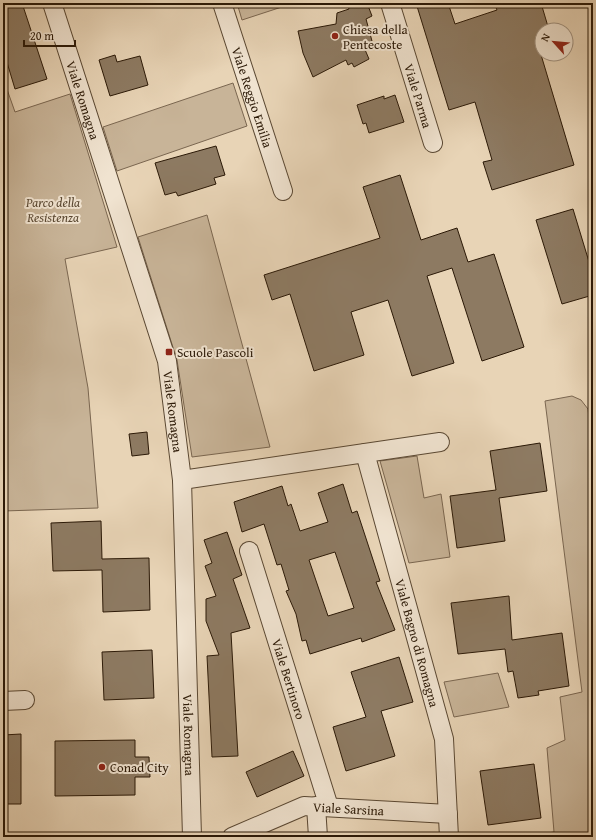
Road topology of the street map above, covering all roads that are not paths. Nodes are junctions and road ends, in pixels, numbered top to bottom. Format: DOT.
graph roads {
  1 [pos="52,3"];
  2 [pos="222,3"];
  3 [pos="390,3"];
  4 [pos="433,143"];
  5 [pos="283,191"];
  6 [pos="440,442"];
  7 [pos="365,453"];
  8 [pos="182,480"];
  9 [pos="249,551"];
  10 [pos="25,700"];
  11 [pos="3,701"];
  12 [pos="323,806"];
  13 [pos="448,814"];
  14 [pos="192,837"];
  15 [pos="232,837"];
  16 [pos="318,837"];
  17 [pos="449,837"];
  1 -- 8 [label="street, Viale Romagna"];
  2 -- 5 [label="street, Viale Reggio Emilia"];
  3 -- 4 [label="street, Viale Parma"];
  6 -- 7 [label="street"];
  7 -- 8 [label="street"];
  7 -- 13 [label="street, Viale Bagno di Romagna"];
  8 -- 14 [label="street, Viale Romagna"];
  9 -- 12 [label="street, Viale Bertinoro"];
  10 -- 11 [label="street"];
  12 -- 13 [label="street, Viale Sarsina"];
  12 -- 15 [label="street, Viale Sarsina"];
  12 -- 16 [label="street, Viale Bertinoro"];
  13 -- 17 [label="street, Viale Bagno di Romagna"];
}
